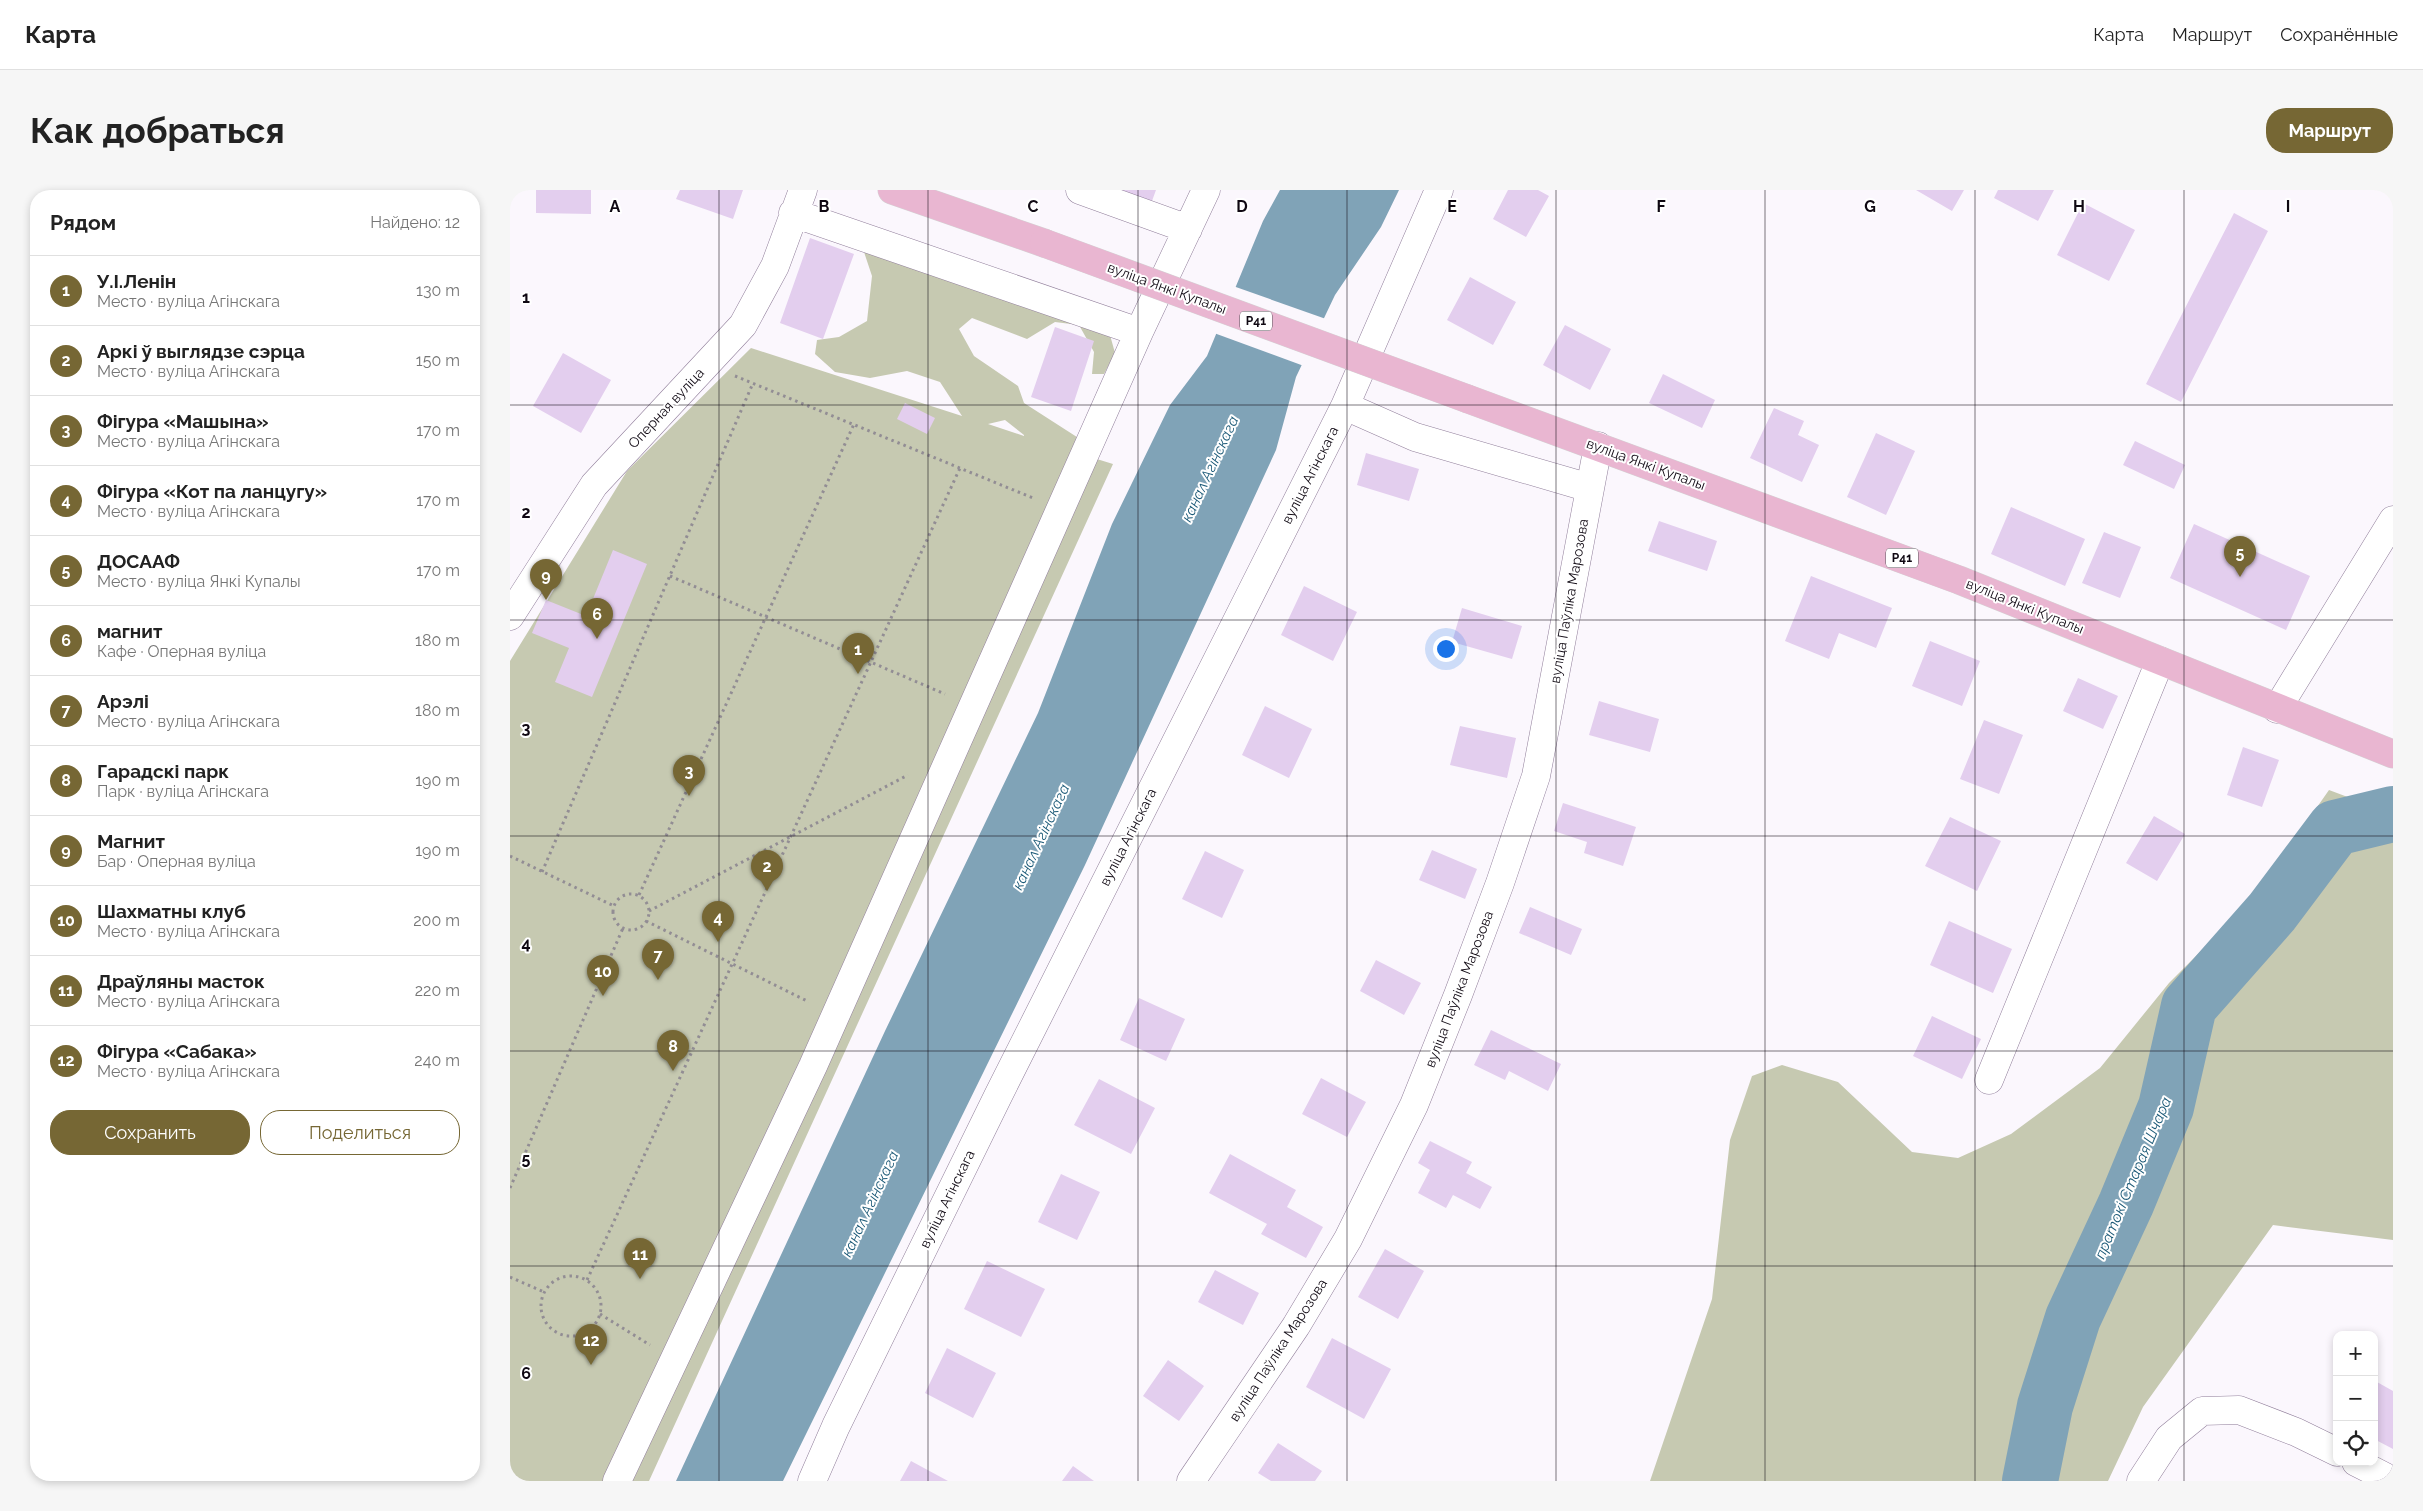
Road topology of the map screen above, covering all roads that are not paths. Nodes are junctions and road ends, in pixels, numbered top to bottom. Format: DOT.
graph roads {
  1 [pos="892,190"];
  2 [pos="1080,190"];
  3 [pos="1206,190"];
  4 [pos="1439,190"];
  5 [pos="798,202"];
  6 [pos="1188,229"];
  7 [pos="1139,332"];
  8 [pos="1345,406"];
  9 [pos="1598,446"];
  10 [pos="1590,488"];
  11 [pos="2393,520"];
  12 [pos="510,616"];
  13 [pos="2160,661"];
  14 [pos="2277,709"];
  15 [pos="2393,754"];
  16 [pos="1989,1080"];
  17 [pos="2333,1450"];
  18 [pos="2364,1466"];
  19 [pos="617,1481"];
  20 [pos="812,1481"];
  21 [pos="1191,1481"];
  22 [pos="2141,1481"];
  23 [pos="2393,1481"];
  1 -- 9 [label="main road, вуліца Янкі Купалы / Р41, bridge"];
  2 -- 6 [label="street"];
  3 -- 6 [label="street"];
  4 -- 8 [label="street, вуліца Агінскага"];
  5 -- 7 [label="street"];
  5 -- 12 [label="street, Оперная вуліца"];
  6 -- 7 [label="street"];
  7 -- 19 [label="street"];
  8 -- 10 [label="street"];
  8 -- 20 [label="street, вуліца Агінскага"];
  9 -- 10 [label="street, вуліца Паўліка Марозова"];
  9 -- 13 [label="main road, вуліца Янкі Купалы / Р41"];
  10 -- 21 [label="street, вуліца Паўліка Марозова"];
  11 -- 14 [label="street"];
  13 -- 14 [label="main road, вуліца Янкі Купалы / Р41"];
  13 -- 16 [label="street"];
  14 -- 15 [label="main road, вуліца Янкі Купалы / Р41"];
  17 -- 22 [label="street"];
  18 -- 23 [label="street"];
}
